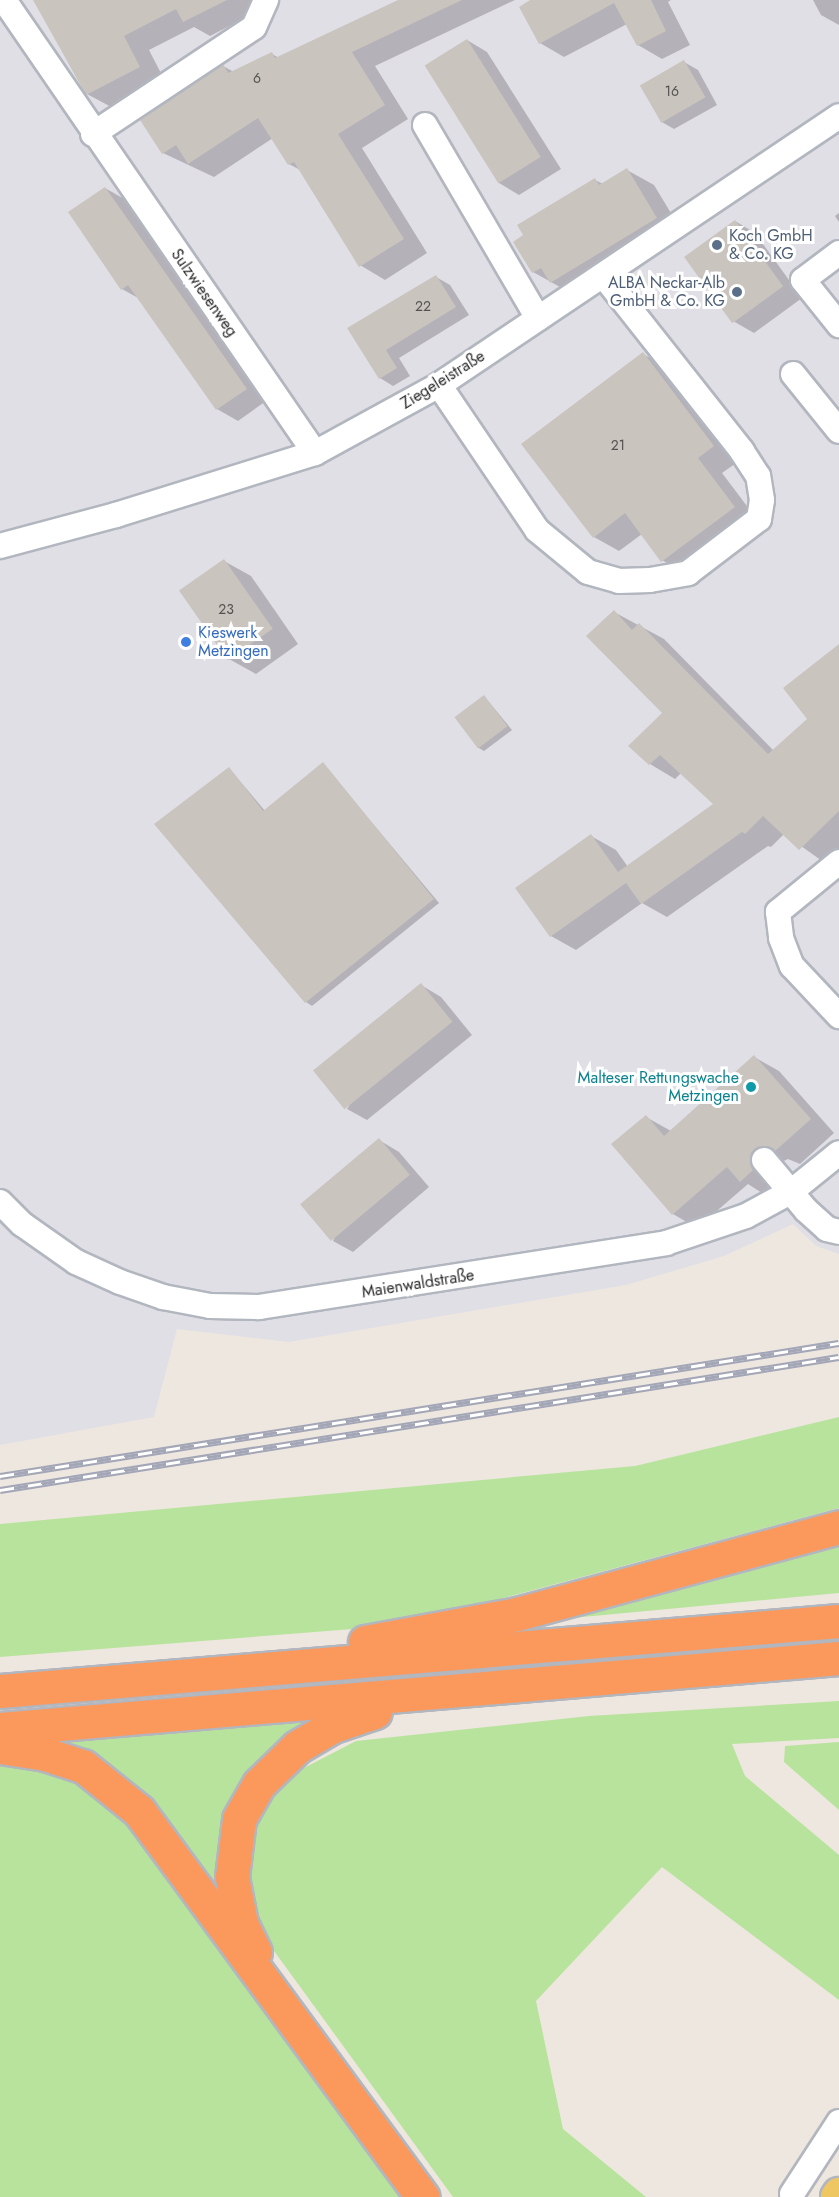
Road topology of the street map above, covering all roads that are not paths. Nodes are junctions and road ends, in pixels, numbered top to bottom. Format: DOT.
graph roads {
  1 [pos="4,0"];
  2 [pos="266,0"];
  3 [pos="425,125"];
  4 [pos="835,126"];
  5 [pos="93,134"];
  6 [pos="839,253"];
  7 [pos="603,275"];
  8 [pos="538,318"];
  9 [pos="839,325"];
  10 [pos="793,374"];
  11 [pos="439,386"];
  12 [pos="839,431"];
  13 [pos="315,453"];
  14 [pos="0,546"];
  15 [pos="839,862"];
  16 [pos="839,1016"];
  17 [pos="839,1153"];
  18 [pos="764,1160"];
  19 [pos="792,1191"];
  20 [pos="0,1202"];
  21 [pos="839,1232"];
  22 [pos="839,1527"];
  23 [pos="839,1621"];
  24 [pos="839,1658"];
  25 [pos="242,1672"];
  26 [pos="0,1691"];
  27 [pos="449,1691"];
  28 [pos="0,1729"];
  29 [pos="0,1748"];
  30 [pos="270,1987"];
  31 [pos="839,2122"];
  32 [pos="792,2194"];
  33 [pos="423,2197"];
  1 -- 5 [label="street, Sulzwiesenweg"];
  2 -- 5 [label="street"];
  3 -- 8 [label="street"];
  4 -- 7 [label="street, Ziegeleistraße"];
  5 -- 13 [label="street, Sulzwiesenweg"];
  6 -- 9 [label="street"];
  7 -- 8 [label="street, Ziegeleistraße"];
  7 -- 11 [label="street"];
  8 -- 11 [label="street, Ziegeleistraße"];
  10 -- 12 [label="street"];
  11 -- 13 [label="street, Ziegeleistraße"];
  13 -- 14 [label="street, Ziegeleistraße"];
  15 -- 16 [label="street"];
  17 -- 19 [label="street, Maienwaldstraße"];
  18 -- 19 [label="street"];
  19 -- 20 [label="street, Maienwaldstraße"];
  19 -- 21 [label="street"];
  22 -- 25 [label="highway"];
  23 -- 25 [label="highway"];
  24 -- 27 [label="highway"];
  25 -- 26 [label="highway"];
  27 -- 28 [label="highway"];
  27 -- 30 [label="highway"];
  29 -- 30 [label="highway"];
  30 -- 33 [label="highway"];
  31 -- 32 [label="street"];
}
